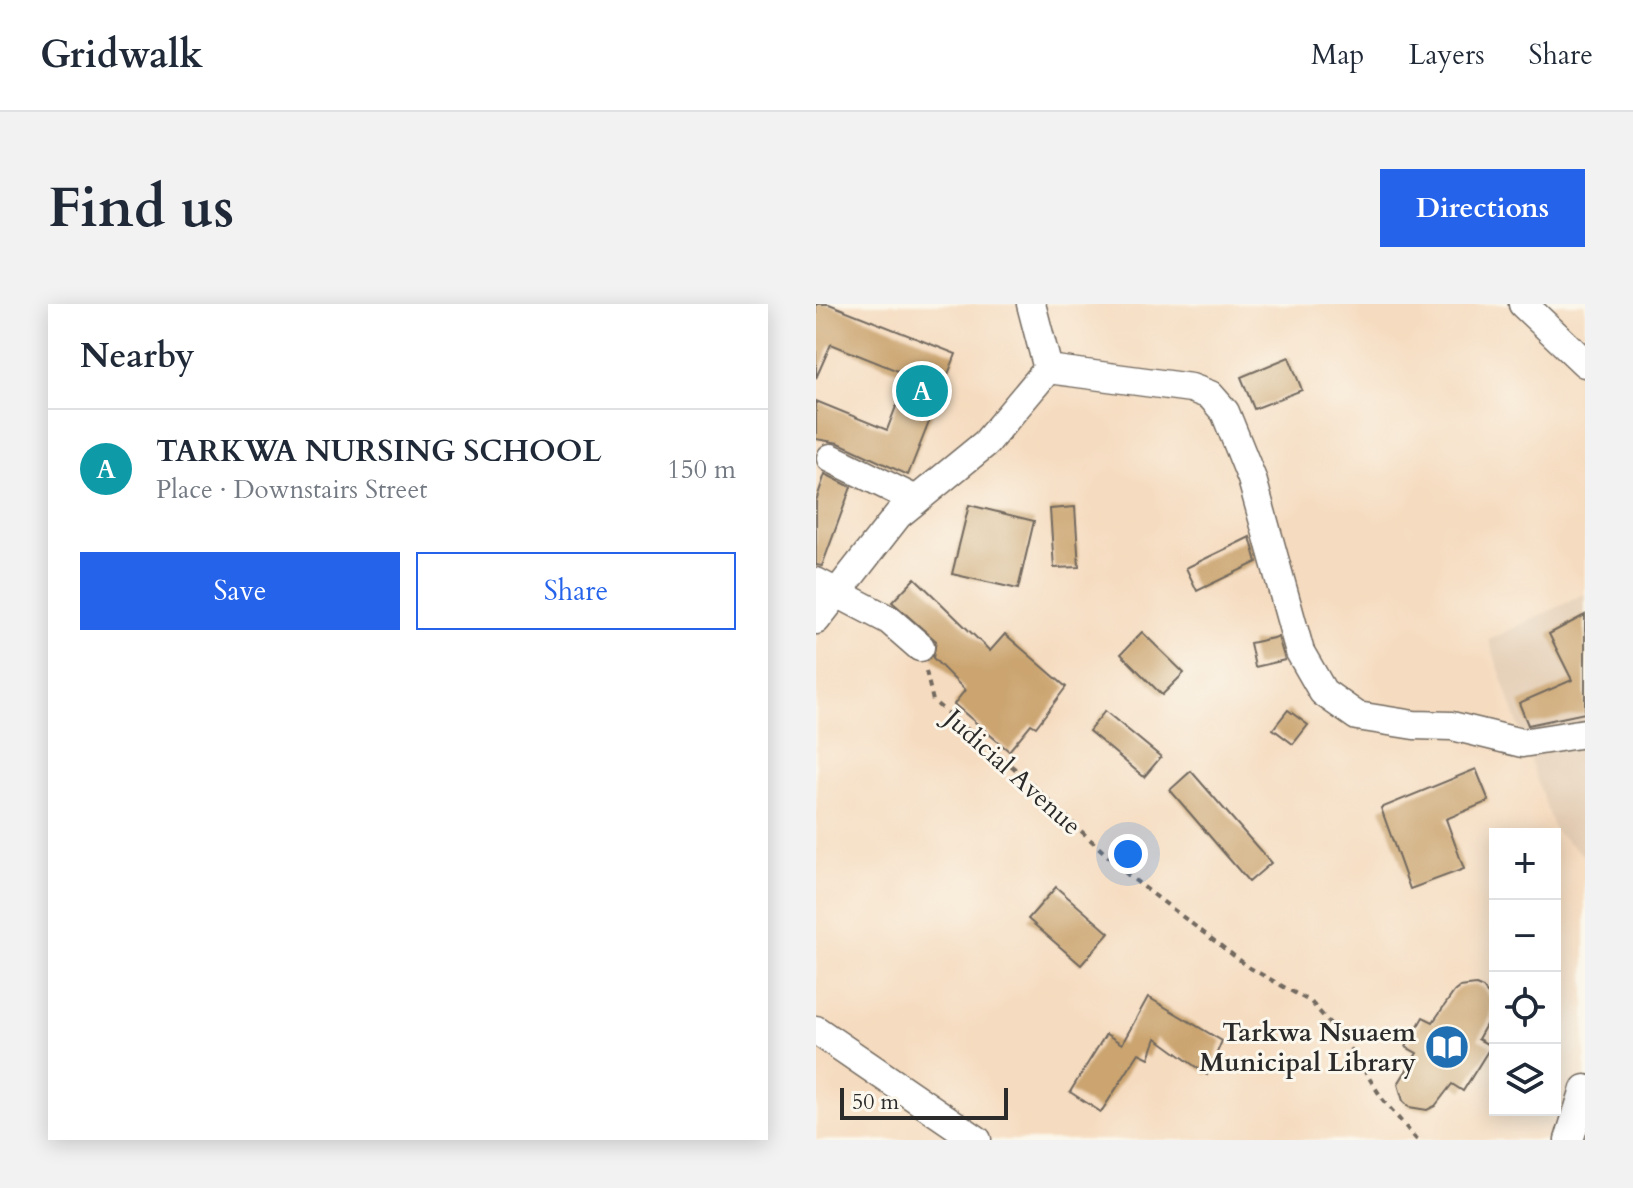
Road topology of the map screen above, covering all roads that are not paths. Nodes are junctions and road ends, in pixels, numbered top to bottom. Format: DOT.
graph roads {
  1 [pos="1031,304"];
  2 [pos="1523,304"];
  3 [pos="1585,363"];
  4 [pos="1048,369"];
  5 [pos="831,458"];
  6 [pos="916,500"];
  7 [pos="826,587"];
  8 [pos="816,620"];
  9 [pos="920,647"];
  10 [pos="1585,733"];
  11 [pos="816,1030"];
  12 [pos="1585,1089"];
  13 [pos="977,1140"];
  14 [pos="1569,1140"];
  1 -- 4 [label="street"];
  2 -- 3 [label="street"];
  4 -- 6 [label="street"];
  4 -- 10 [label="street"];
  5 -- 6 [label="street"];
  6 -- 7 [label="street"];
  7 -- 8 [label="street"];
  7 -- 9 [label="street"];
  11 -- 13 [label="street"];
  12 -- 14 [label="street"];
}
